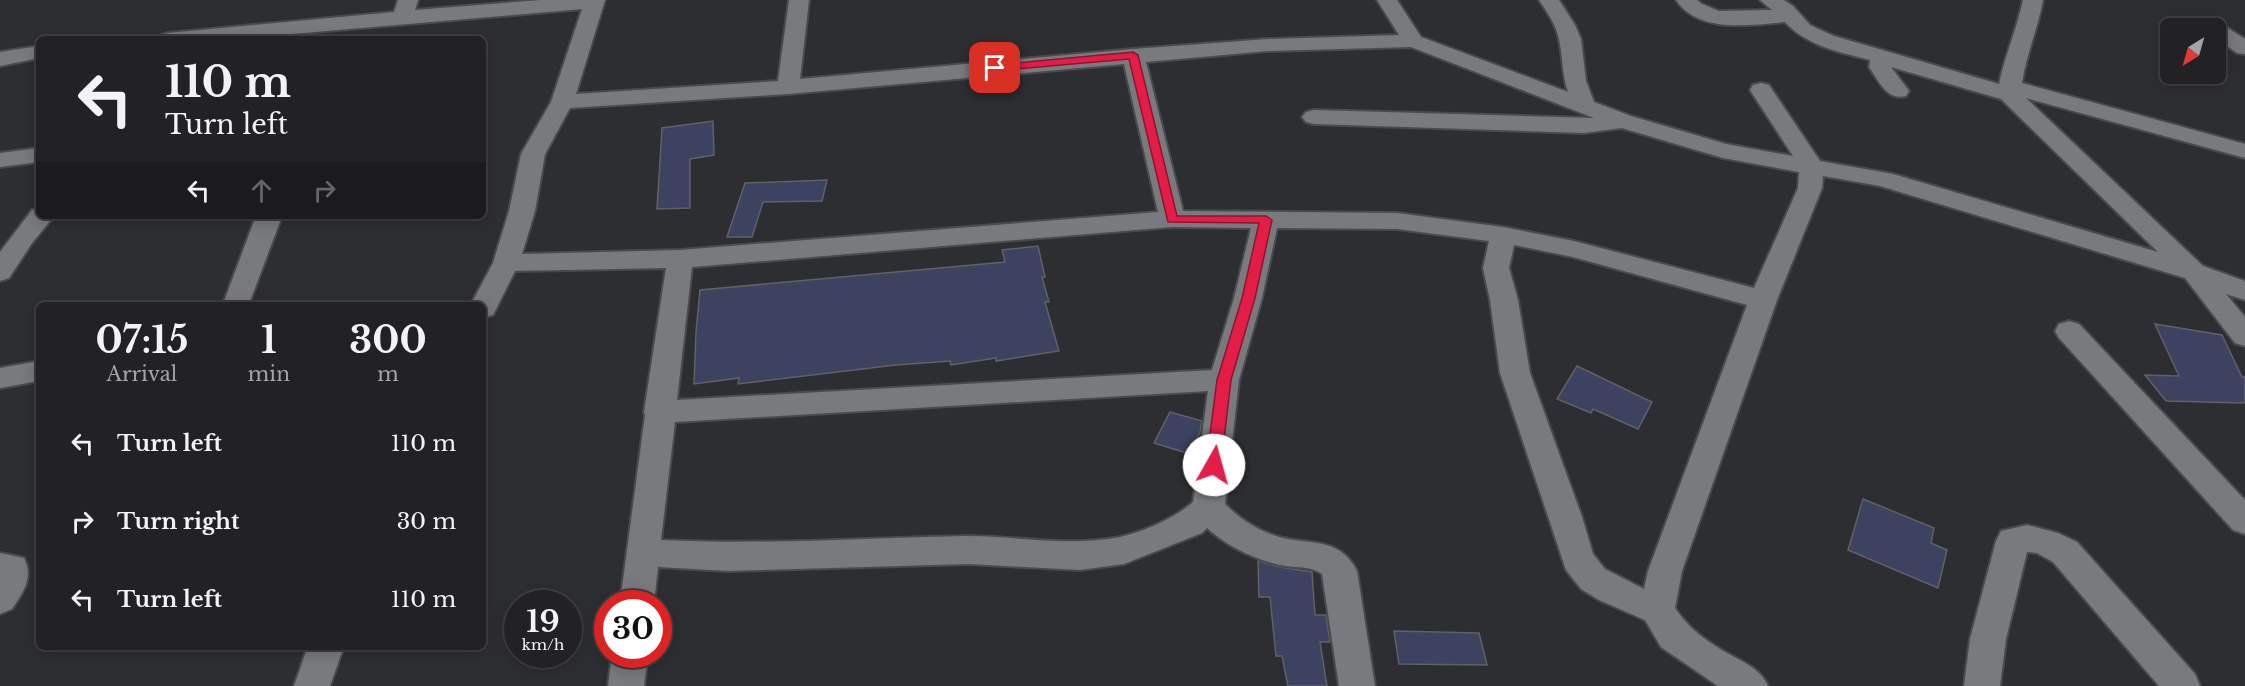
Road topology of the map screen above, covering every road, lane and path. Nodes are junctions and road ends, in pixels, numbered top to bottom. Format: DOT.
graph roads {
  1 [pos="799,0"];
  2 [pos="1387,0"];
  3 [pos="1548,0"];
  4 [pos="1686,0"];
  5 [pos="1807,0"];
  6 [pos="2033,0"];
  7 [pos="595,1"];
  8 [pos="405,8"];
  9 [pos="1782,8"];
  10 [pos="366,30"];
  11 [pos="234,36"];
  12 [pos="2226,36"];
  13 [pos="1413,41"];
  14 [pos="2245,48"];
  15 [pos="2245,52"];
  16 [pos="36,53"];
  17 [pos="1133,55"];
  18 [pos="0,59"];
  19 [pos="1880,62"];
  20 [pos="1827,63"];
  21 [pos="2245,66"];
  22 [pos="788,87"];
  23 [pos="1761,90"];
  24 [pos="2010,90"];
  25 [pos="1898,91"];
  26 [pos="562,102"];
  27 [pos="1584,106"];
  28 [pos="1314,117"];
  29 [pos="1623,121"];
  30 [pos="2245,151"];
  31 [pos="36,155"];
  32 [pos="0,160"];
  33 [pos="1812,166"];
  34 [pos="38,219"];
  35 [pos="268,219"];
  36 [pos="1172,219"];
  37 [pos="1266,220"];
  38 [pos="1503,235"];
  39 [pos="680,259"];
  40 [pos="506,263"];
  41 [pos="2,267"];
  42 [pos="2194,272"];
  43 [pos="2245,291"];
  44 [pos="1763,300"];
  45 [pos="237,302"];
  46 [pos="486,302"];
  47 [pos="2068,331"];
  48 [pos="2245,336"];
  49 [pos="36,371"];
  50 [pos="0,378"];
  51 [pos="1224,380"];
  52 [pos="659,412"];
  53 [pos="1209,508"];
  54 [pos="2245,521"];
  55 [pos="644,553"];
  56 [pos="0,567"];
  57 [pos="639,590"];
  58 [pos="0,599"];
  59 [pos="1657,610"];
  60 [pos="325,650"];
  61 [pos="628,668"];
  62 [pos="312,686"];
  63 [pos="626,686"];
  64 [pos="1357,686"];
  65 [pos="1750,686"];
  66 [pos="1982,686"];
  67 [pos="2182,686"];
  1 -- 22 [label="street"];
  2 -- 13 [label="street"];
  3 -- 27 [label="street"];
  4 -- 9 [label="street"];
  5 -- 9 [label="street"];
  6 -- 24 [label="street"];
  7 -- 8 [label="street"];
  7 -- 26 [label="street"];
  8 -- 10 [label="street"];
  9 -- 19 [label="street"];
  10 -- 11 [label="street"];
  12 -- 14 [label="street"];
  13 -- 17 [label="street"];
  13 -- 27 [label="street"];
  15 -- 21 [label="street"];
  16 -- 18 [label="street"];
  17 -- 22 [label="street"];
  17 -- 36 [label="street"];
  19 -- 20 [label="street"];
  19 -- 24 [label="street"];
  19 -- 25 [label="street"];
  22 -- 26 [label="street"];
  23 -- 33 [label="street"];
  24 -- 30 [label="street"];
  24 -- 42 [label="street"];
  26 -- 40 [label="street"];
  27 -- 29 [label="street"];
  28 -- 29 [label="street"];
  29 -- 33 [label="street"];
  31 -- 32 [label="street"];
  33 -- 42 [label="street"];
  33 -- 44 [label="street"];
  34 -- 41 [label="street"];
  35 -- 45 [label="street"];
  36 -- 37 [label="street"];
  36 -- 39 [label="street"];
  37 -- 38 [label="street"];
  37 -- 51 [label="street"];
  38 -- 44 [label="street"];
  38 -- 59 [label="street"];
  39 -- 40 [label="street"];
  39 -- 52 [label="street"];
  40 -- 46 [label="street"];
  42 -- 43 [label="street"];
  42 -- 48 [label="street"];
  44 -- 59 [label="street"];
  47 -- 54 [label="street"];
  49 -- 50 [label="street"];
  51 -- 52 [label="street"];
  51 -- 53 [label="street"];
  52 -- 55 [label="street"];
  53 -- 55 [label="street"];
  53 -- 64 [label="street"];
  55 -- 57 [label="street"];
  56 -- 58 [label="street"];
  59 -- 65 [label="street"];
  60 -- 62 [label="street"];
  61 -- 63 [label="street"];
  66 -- 67 [label="street"];
}
